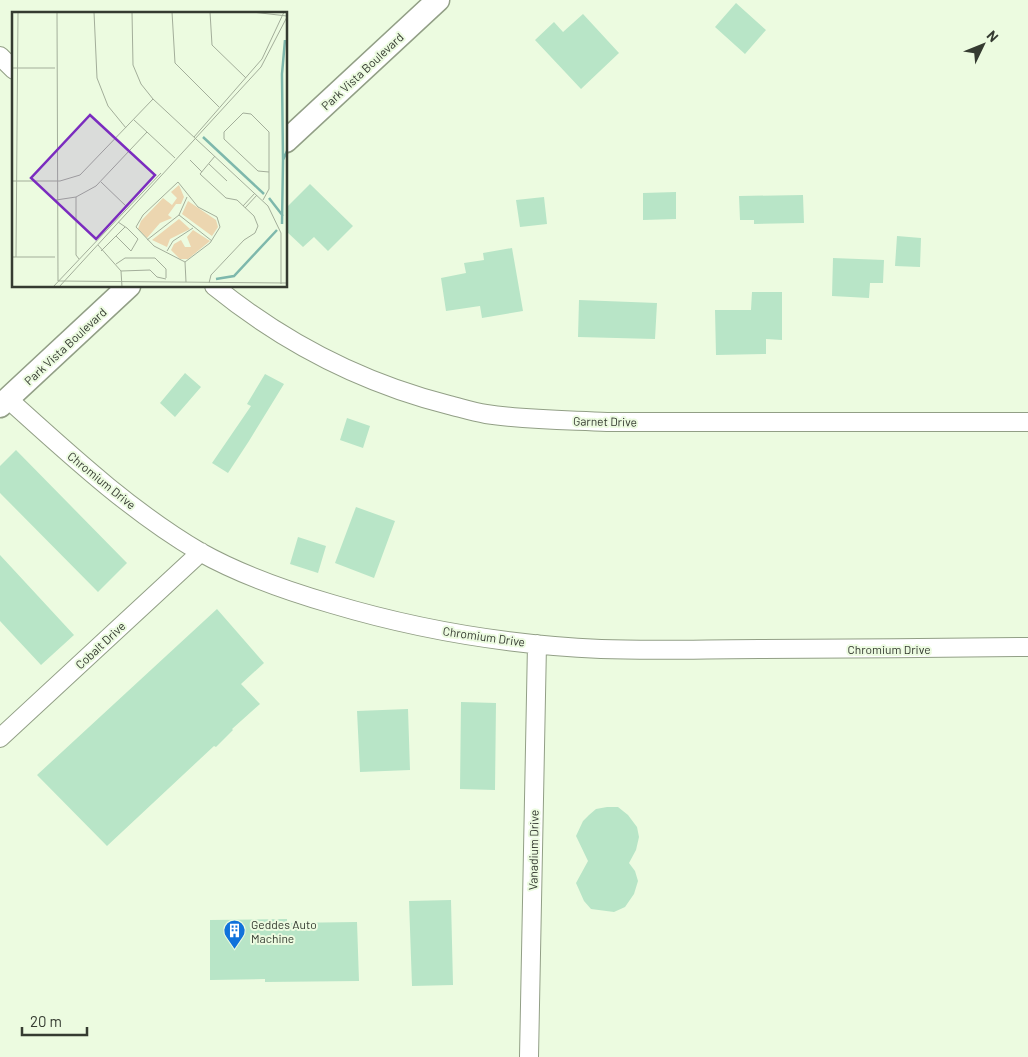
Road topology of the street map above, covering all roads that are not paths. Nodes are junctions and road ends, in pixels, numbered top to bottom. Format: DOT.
graph roads {
  1 [pos="438,0"];
  2 [pos="0,56"];
  3 [pos="12,68"];
  4 [pos="288,139"];
  5 [pos="127,288"];
  6 [pos="217,288"];
  7 [pos="4,402"];
  8 [pos="1028,422"];
  9 [pos="201,552"];
  10 [pos="537,644"];
  11 [pos="1028,646"];
  12 [pos="0,738"];
  13 [pos="529,1057"];
  1 -- 4 [label="street, Park Vista Boulevard"];
  2 -- 3 [label="street"];
  5 -- 7 [label="street, Park Vista Boulevard"];
  6 -- 8 [label="street, Garnet Drive"];
  7 -- 9 [label="street, Chromium Drive"];
  9 -- 10 [label="street, Chromium Drive"];
  9 -- 12 [label="street, Cobalt Drive"];
  10 -- 11 [label="street, Chromium Drive"];
  10 -- 13 [label="street, Vanadium Drive"];
}
